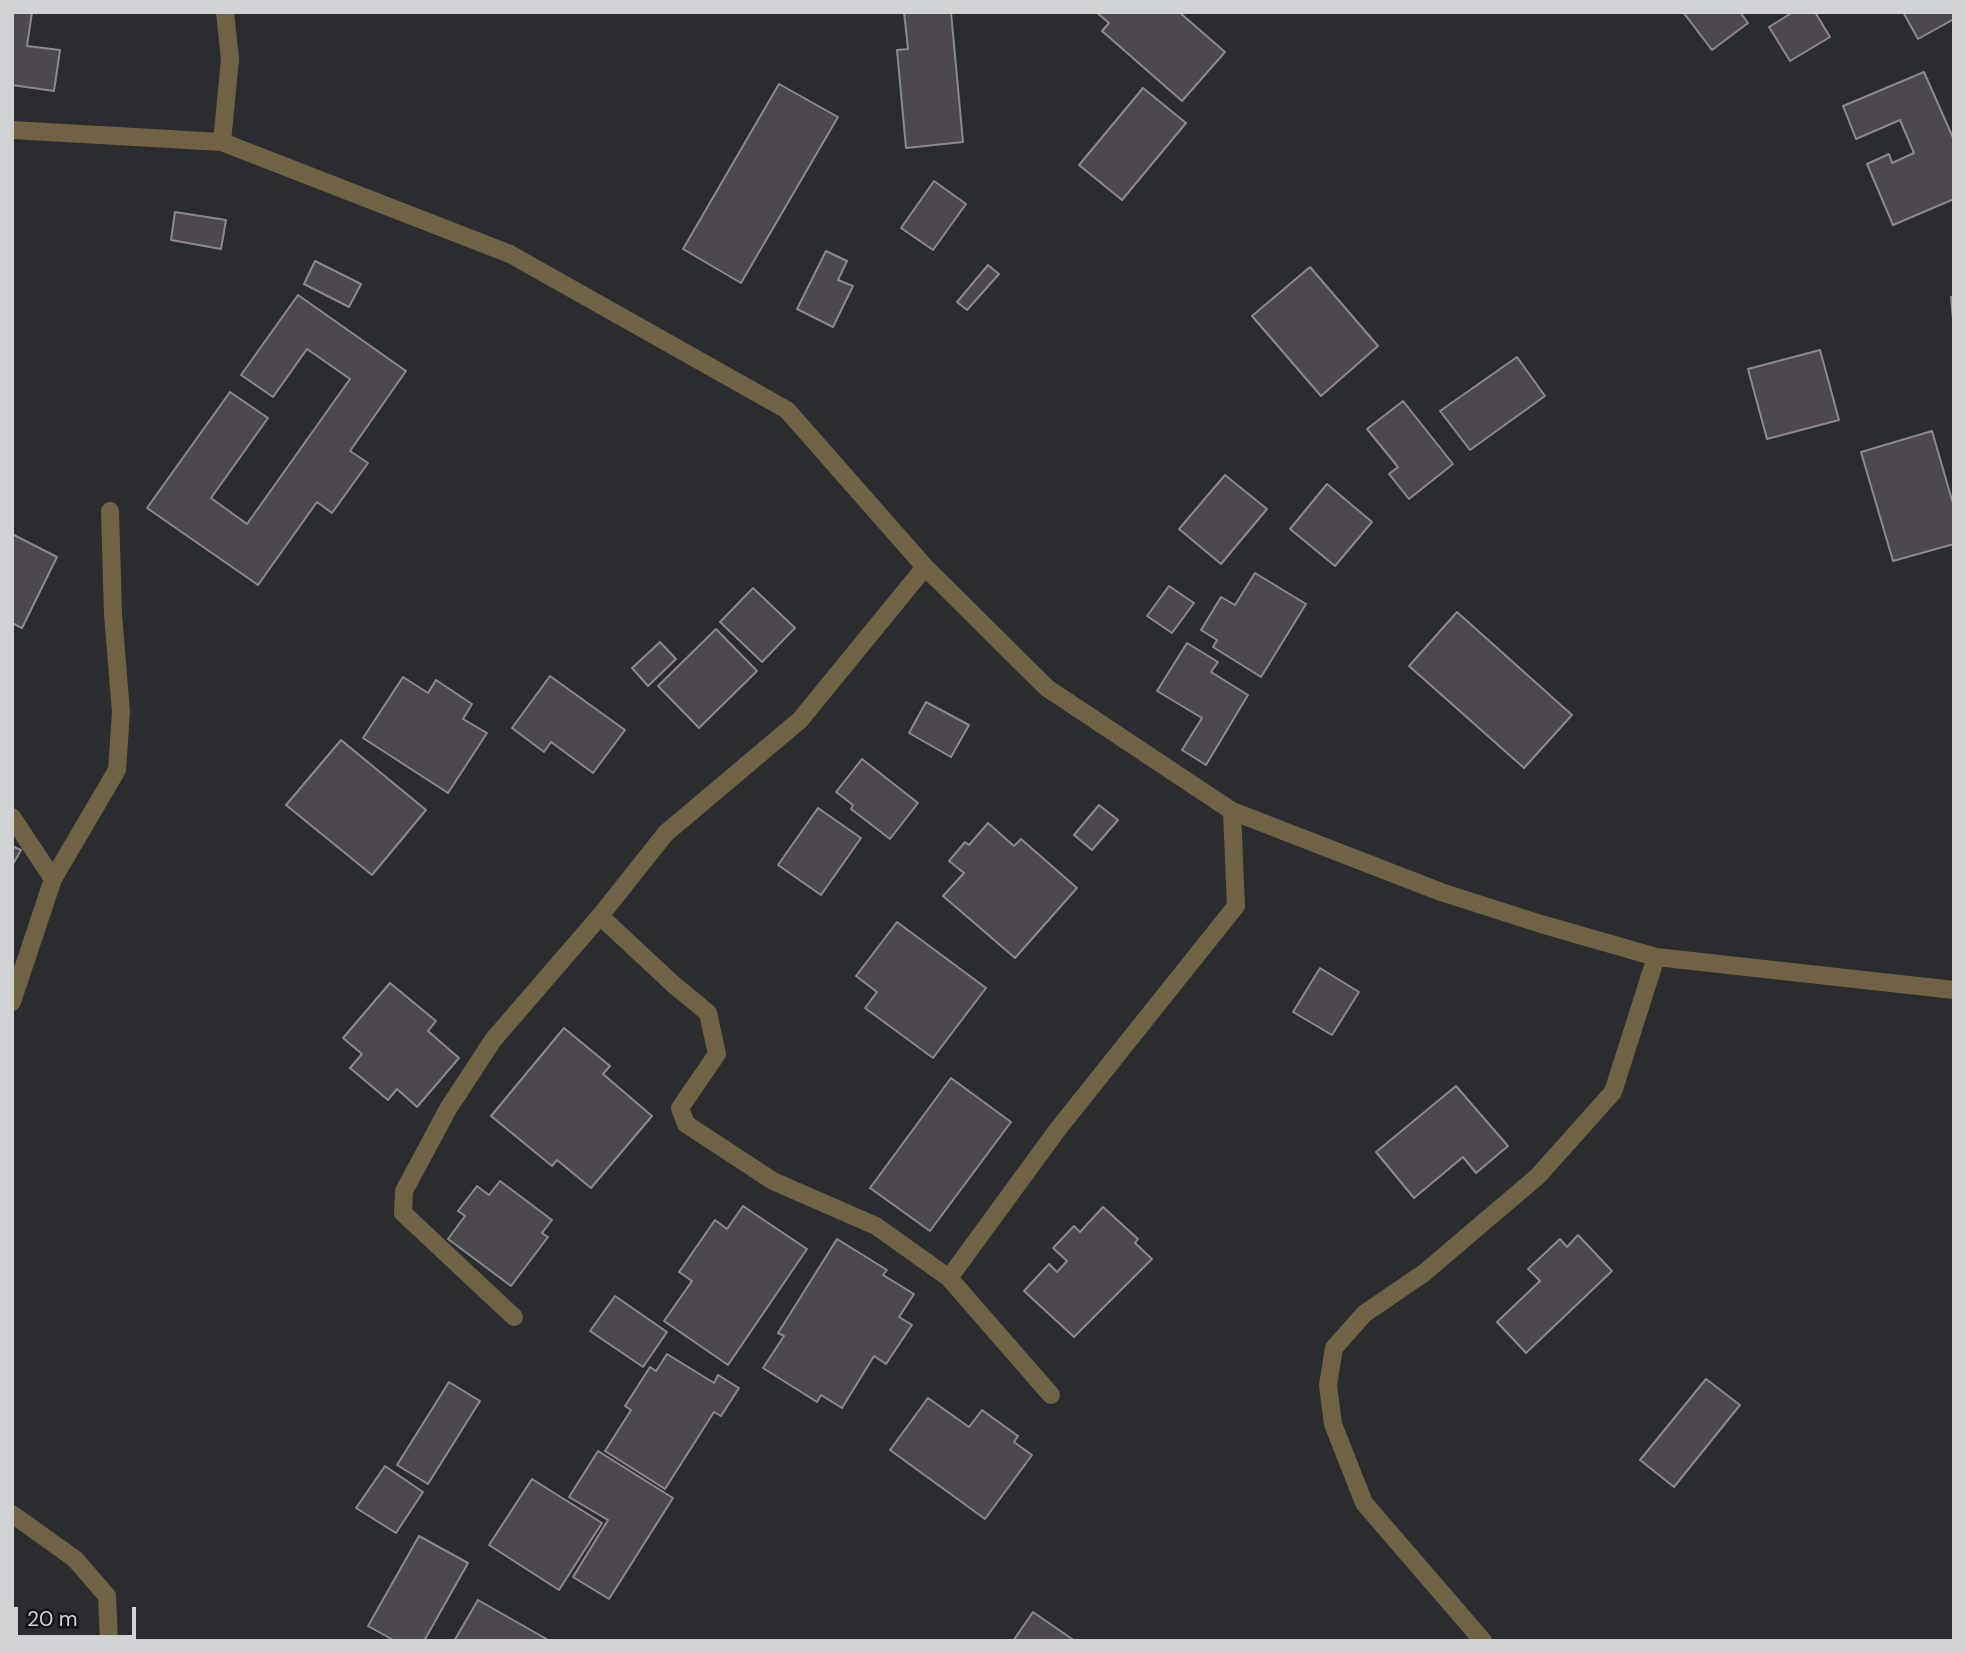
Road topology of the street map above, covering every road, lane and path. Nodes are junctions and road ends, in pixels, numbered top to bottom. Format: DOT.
graph roads {
  1 [pos="226,12"];
  2 [pos="12,130"];
  3 [pos="222,142"];
  4 [pos="110,511"];
  5 [pos="925,567"];
  6 [pos="1232,811"];
  7 [pos="12,817"];
  8 [pos="53,879"];
  9 [pos="600,916"];
  10 [pos="1656,957"];
  11 [pos="1954,990"];
  12 [pos="12,1002"];
  13 [pos="948,1278"];
  14 [pos="514,1317"];
  15 [pos="1051,1395"];
  16 [pos="12,1514"];
  17 [pos="109,1641"];
  18 [pos="1483,1641"];
  1 -- 3 [label="street"];
  2 -- 3 [label="street"];
  3 -- 5 [label="street"];
  4 -- 8 [label="street"];
  5 -- 6 [label="street"];
  5 -- 9 [label="street"];
  6 -- 10 [label="street"];
  6 -- 13 [label="street"];
  7 -- 8 [label="street"];
  8 -- 12 [label="street"];
  9 -- 13 [label="street"];
  9 -- 14 [label="street"];
  10 -- 11 [label="street"];
  10 -- 18 [label="street"];
  13 -- 15 [label="street"];
  16 -- 17 [label="street"];
}
